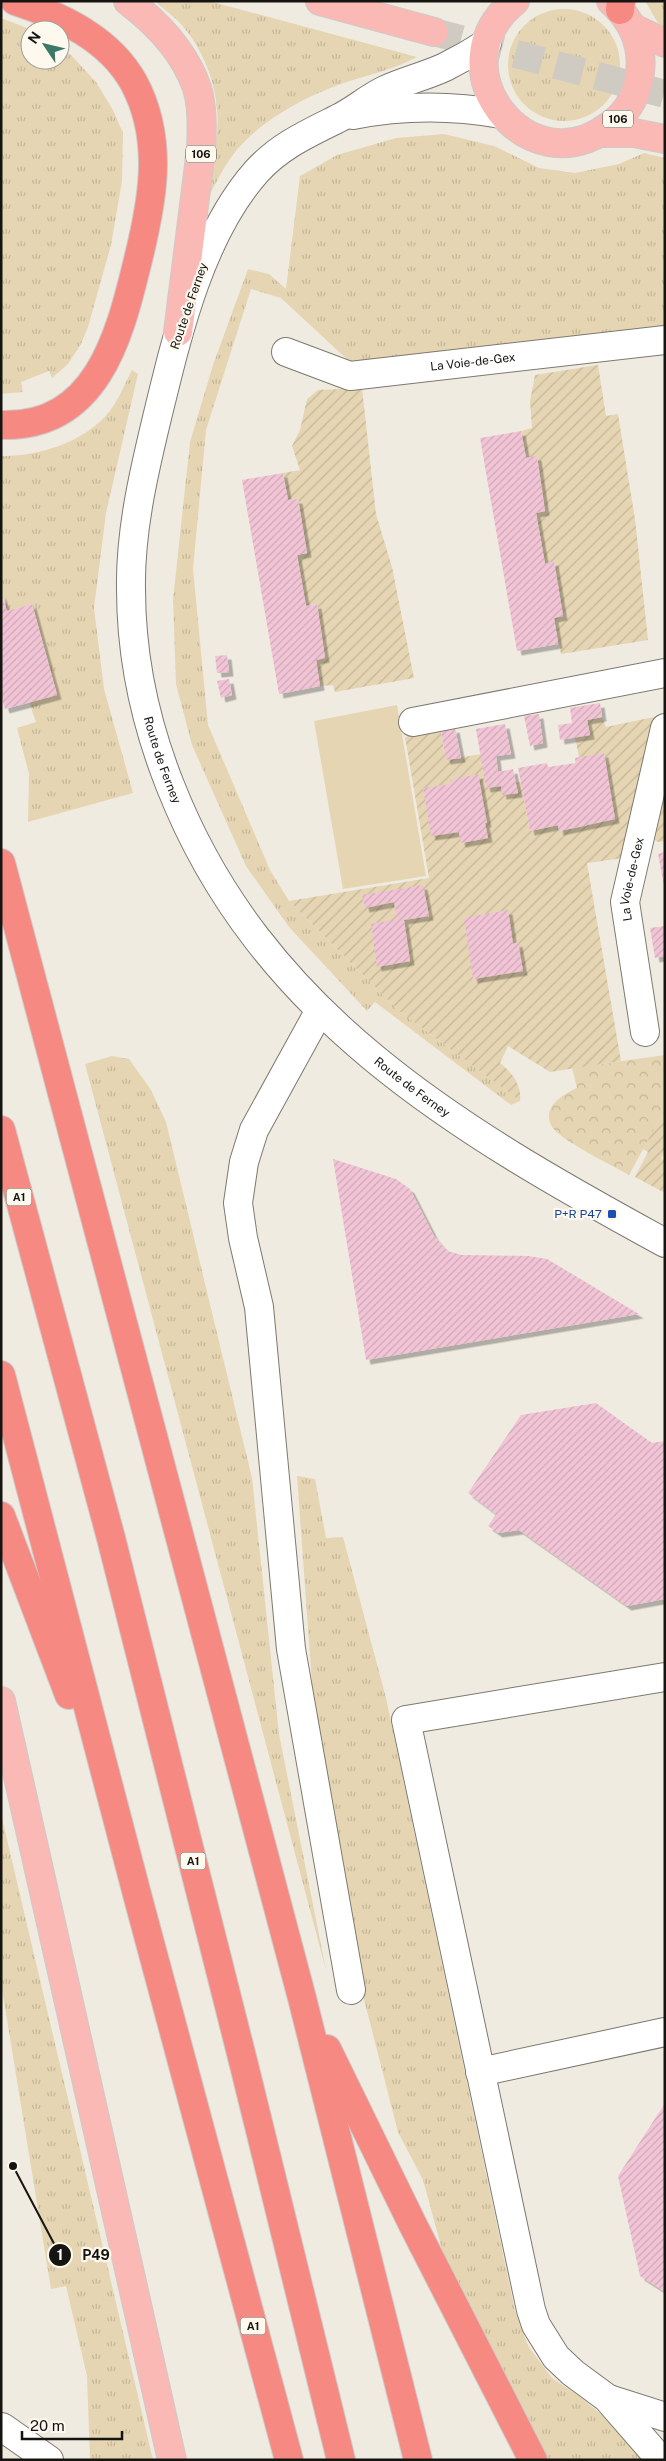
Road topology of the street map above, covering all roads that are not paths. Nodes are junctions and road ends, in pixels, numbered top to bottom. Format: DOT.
graph roads {
  1 [pos="15,1"];
  2 [pos="128,1"];
  3 [pos="320,1"];
  4 [pos="515,1"];
  5 [pos="621,10"];
  6 [pos="434,32"];
  7 [pos="487,43"];
  8 [pos="665,43"];
  9 [pos="501,114"];
  10 [pos="339,118"];
  11 [pos="600,133"];
  12 [pos="665,139"];
  13 [pos="178,332"];
  14 [pos="665,340"];
  15 [pos="286,352"];
  16 [pos="1,425"];
  17 [pos="665,673"];
  18 [pos="413,722"];
  19 [pos="665,728"];
  20 [pos="1,863"];
  21 [pos="320,1010"];
  22 [pos="645,1032"];
  23 [pos="1,1130"];
  24 [pos="665,1243"];
  25 [pos="1,1375"];
  26 [pos="1,1516"];
  27 [pos="654,1679"];
  28 [pos="1,1701"];
  29 [pos="122,1837"];
  30 [pos="350,1990"];
  31 [pos="302,1998"];
  32 [pos="665,2032"];
  33 [pos="480,2072"];
  34 [pos="607,2398"];
  35 [pos="665,2417"];
  36 [pos="1,2428"];
  37 [pos="49,2460"];
  38 [pos="172,2460"];
  39 [pos="289,2460"];
  40 [pos="341,2460"];
  41 [pos="418,2460"];
  42 [pos="533,2460"];
  43 [pos="661,2460"];
  1 -- 16 [label="highway"];
  2 -- 13 [label="main road, 106"];
  3 -- 6 [label="main road"];
  4 -- 7 [label="main road, 106"];
  5 -- 8 [label="main road"];
  5 -- 11 [label="main road, 106"];
  7 -- 9 [label="main road, 106"];
  7 -- 10 [label="street, Route de Ferney / 106"];
  9 -- 10 [label="street, Route de Ferney / 106"];
  9 -- 11 [label="main road, 106"];
  10 -- 13 [label="street, Route de Ferney / 106"];
  11 -- 12 [label="main road"];
  13 -- 21 [label="street, Route de Ferney / 106"];
  14 -- 15 [label="street, La Voie-de-Gex"];
  17 -- 18 [label="street"];
  19 -- 22 [label="street, La Voie-de-Gex"];
  20 -- 31 [label="highway"];
  21 -- 24 [label="street, Route de Ferney / 106"];
  21 -- 30 [label="street"];
  23 -- 40 [label="highway, A1"];
  25 -- 29 [label="highway, A1"];
  26 -- 29 [label="highway"];
  27 -- 33 [label="street"];
  28 -- 38 [label="main road"];
  29 -- 39 [label="highway, A1"];
  31 -- 41 [label="highway"];
  31 -- 42 [label="highway"];
  32 -- 33 [label="street"];
  33 -- 34 [label="street"];
  34 -- 35 [label="street"];
  34 -- 43 [label="street"];
  36 -- 37 [label="street"];
}
